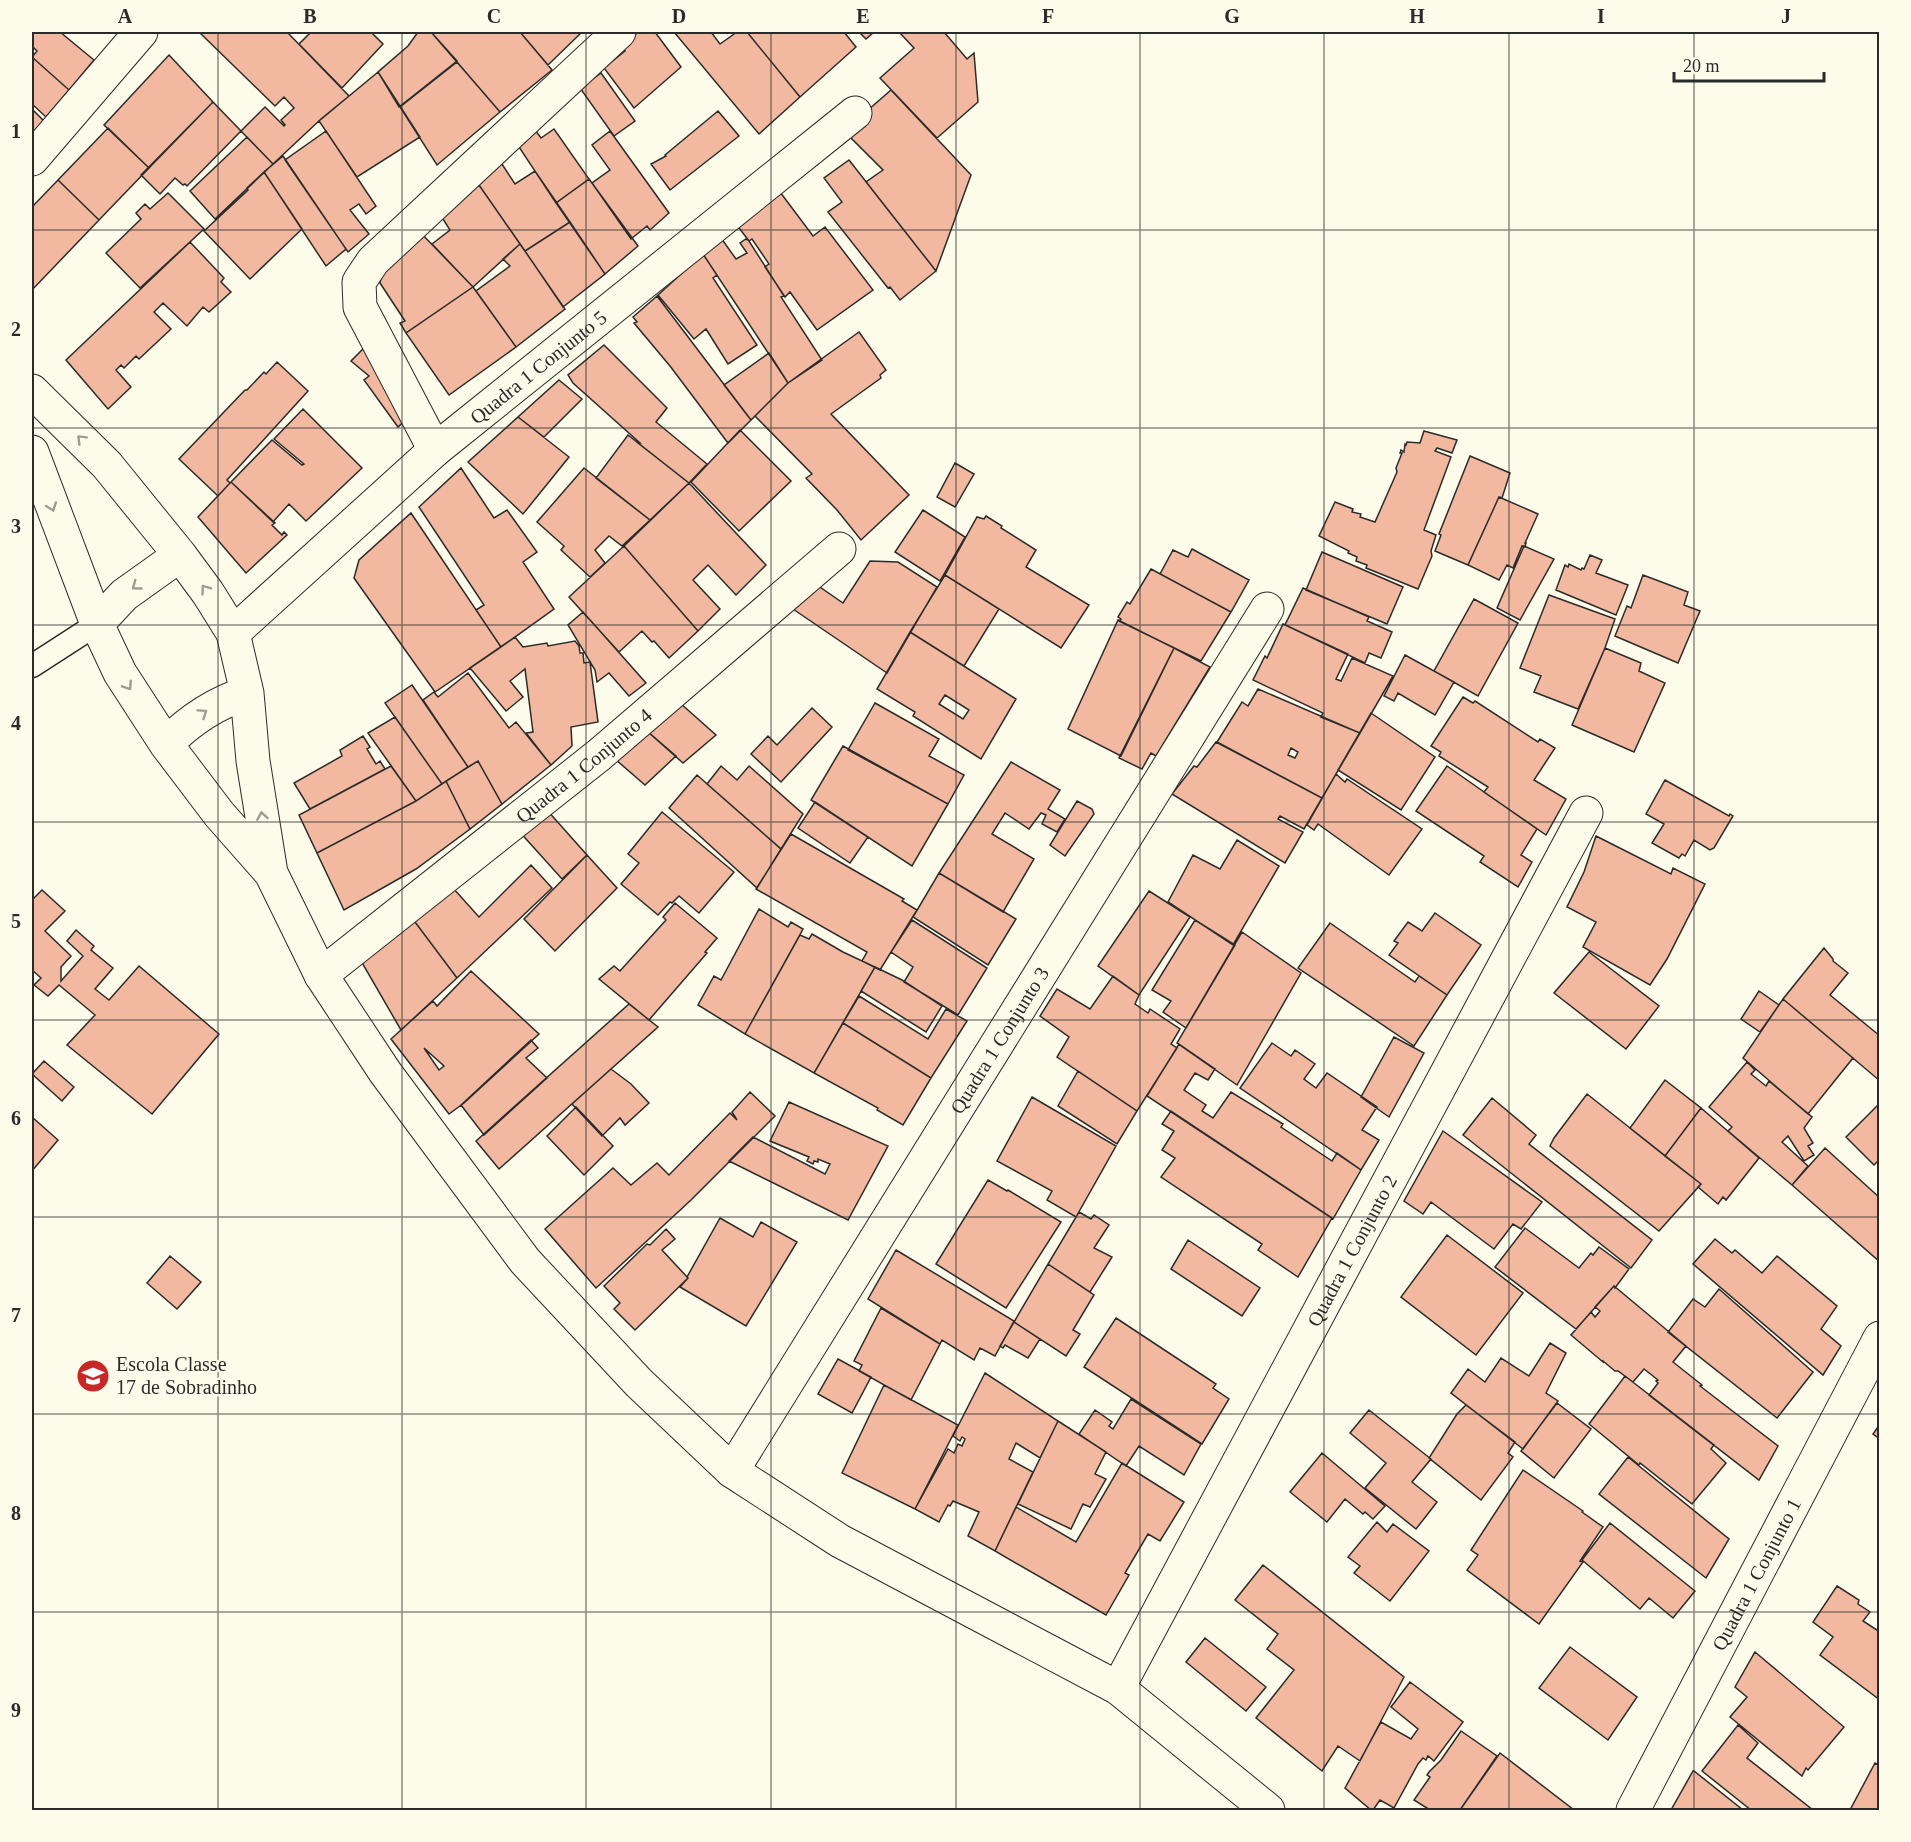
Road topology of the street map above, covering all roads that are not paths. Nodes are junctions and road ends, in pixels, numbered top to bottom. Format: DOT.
graph roads {
  1 [pos="141,32"];
  2 [pos="619,32"];
  3 [pos="855,113"];
  4 [pos="32,159"];
  5 [pos="32,391"];
  6 [pos="435,450"];
  7 [pos="32,452"];
  8 [pos="839,549"];
  9 [pos="180,555"];
  10 [pos="1267,609"];
  11 [pos="97,624"];
  12 [pos="233,633"];
  13 [pos="32,666"];
  14 [pos="248,693"];
  15 [pos="166,744"];
  16 [pos="1586,813"];
  17 [pos="271,873"];
  18 [pos="321,975"];
  19 [pos="1880,1338"];
  20 [pos="732,1471"];
  21 [pos="1118,1688"];
  22 [pos="1268,1810"];
  23 [pos="1633,1810"];
  1 -- 4 [label="street"];
  2 -- 6 [label="street"];
  3 -- 6 [label="street, Quadra 1 Conjunto 5"];
  9 -- 5 [label="street, one-way"];
  6 -- 12 [label="street, Quadra 1 Conjunto 5"];
  7 -- 11 [label="street, one-way"];
  8 -- 18 [label="street, Quadra 1 Conjunto 4"];
  9 -- 11 [label="street, one-way"];
  12 -- 9 [label="street, one-way"];
  10 -- 20 [label="street, Quadra 1 Conjunto 3"];
  11 -- 13 [label="lane"];
  11 -- 15 [label="street, one-way"];
  12 -- 14 [label="street"];
  15 -- 14 [label="street, one-way"];
  17 -- 14 [label="street, one-way"];
  15 -- 17 [label="street"];
  16 -- 21 [label="street, Quadra 1 Conjunto 2"];
  17 -- 18 [label="street"];
  18 -- 20 [label="street"];
  19 -- 23 [label="street, Quadra 1 Conjunto 1"];
  20 -- 21 [label="street"];
  21 -- 22 [label="street"];
}
